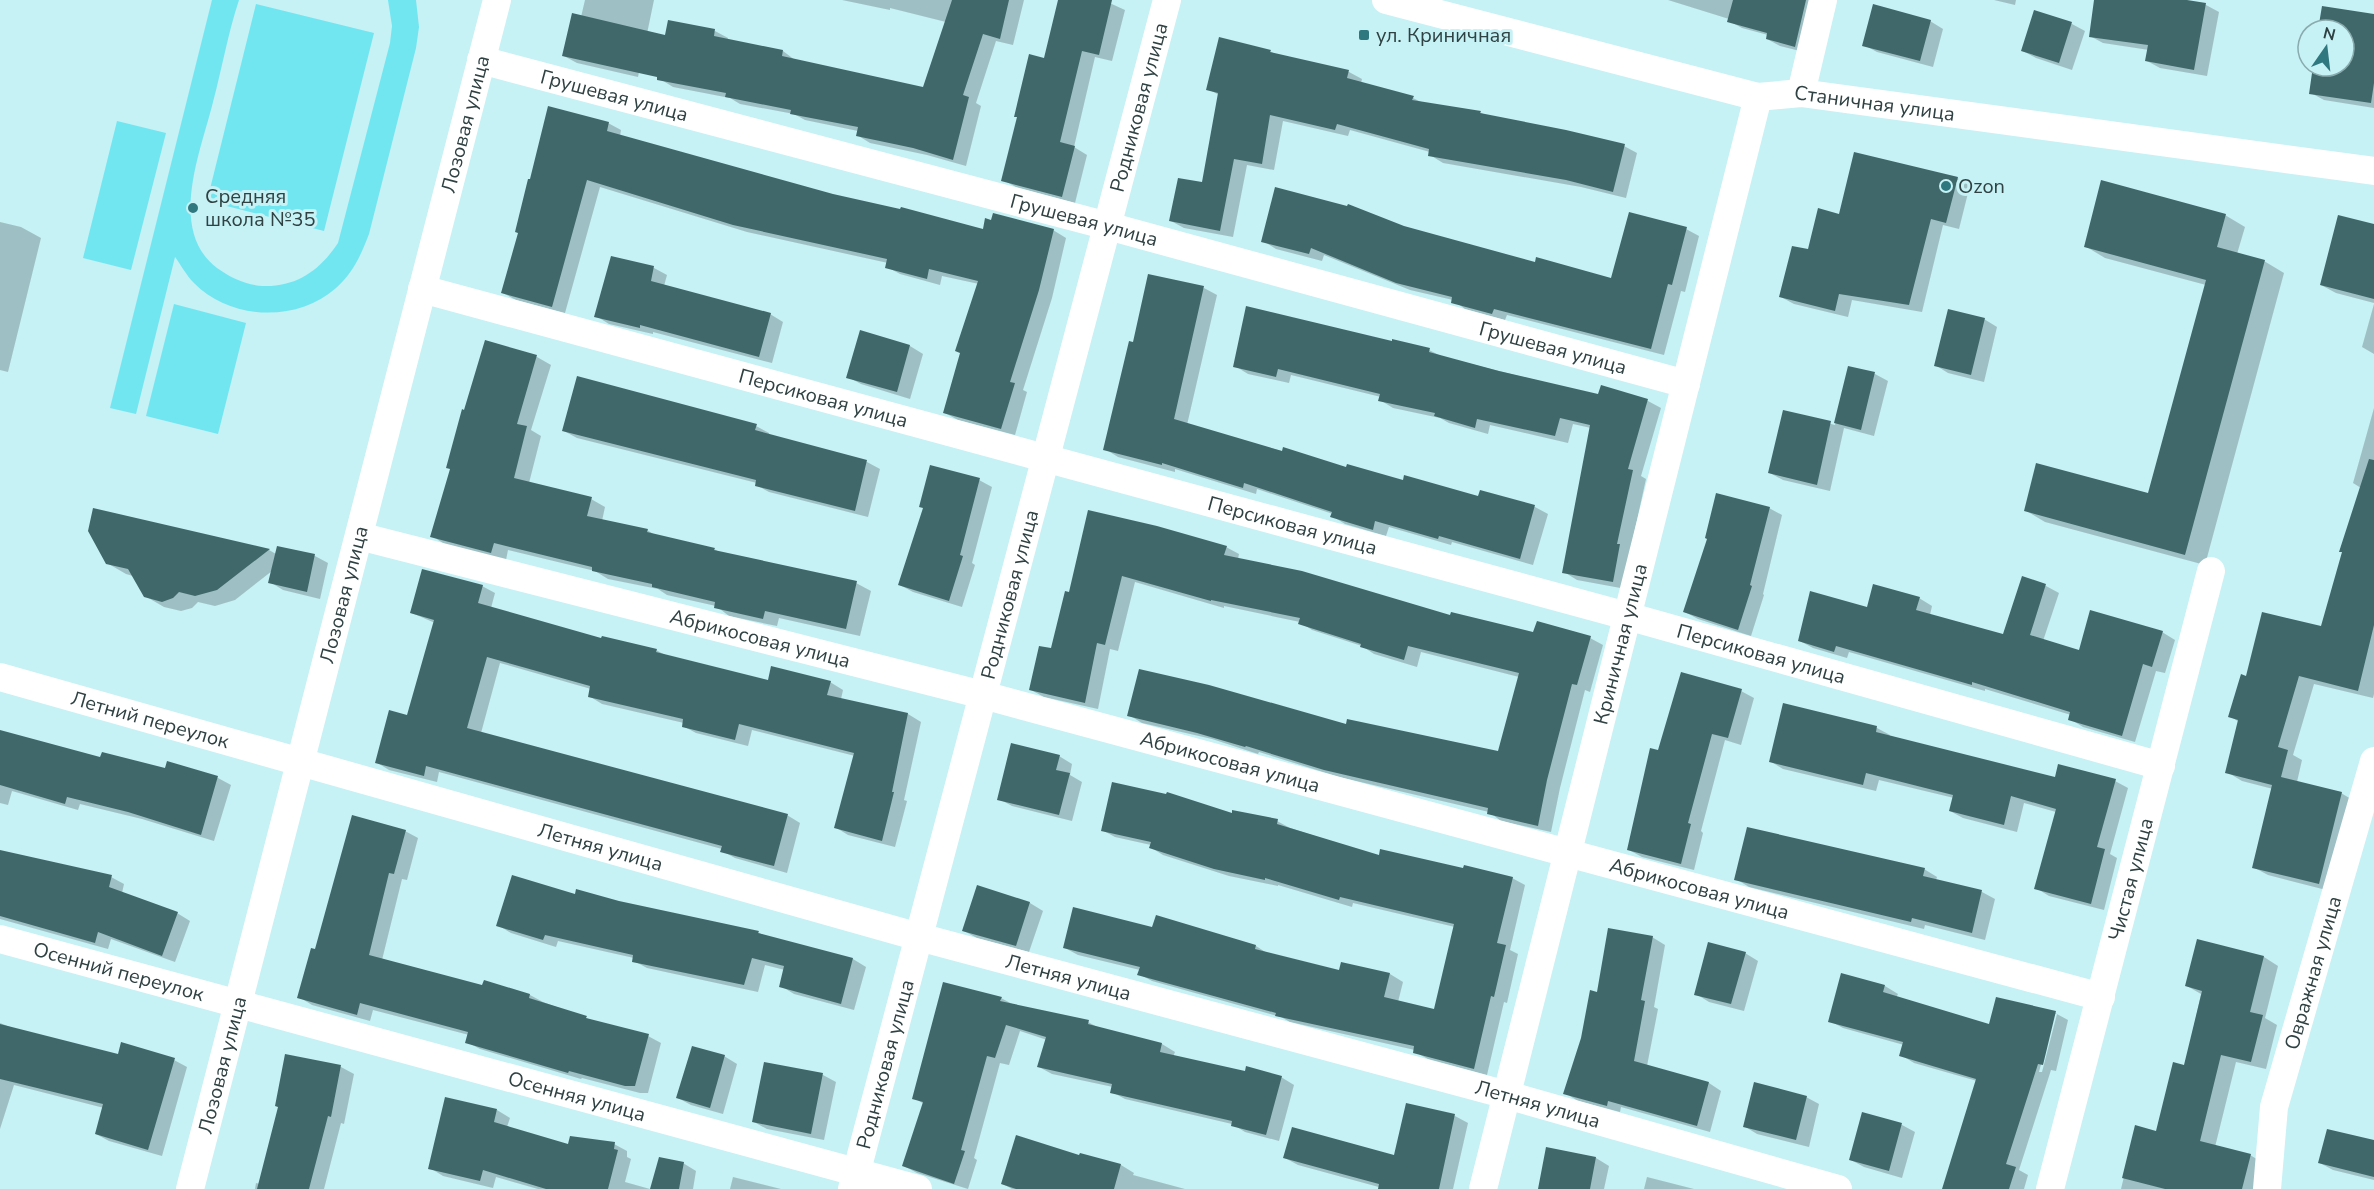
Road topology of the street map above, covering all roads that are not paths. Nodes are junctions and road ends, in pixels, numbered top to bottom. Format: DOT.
graph roads {
  1 [pos="497,0"];
  2 [pos="1167,0"];
  3 [pos="1386,0"];
  4 [pos="1823,0"];
  5 [pos="481,60"];
  6 [pos="1801,93"];
  7 [pos="1758,97"];
  8 [pos="2374,171"];
  9 [pos="1108,226"];
  10 [pos="422,289"];
  11 [pos="1686,384"];
  12 [pos="1046,458"];
  13 [pos="359,536"];
  14 [pos="2211,571"];
  15 [pos="1627,616"];
  16 [pos="0,677"];
  17 [pos="983,695"];
  18 [pos="2374,760"];
  19 [pos="300,763"];
  20 [pos="2161,766"];
  21 [pos="1567,854"];
  22 [pos="919,937"];
  23 [pos="0,939"];
  24 [pos="2101,996"];
  25 [pos="238,1003"];
  26 [pos="1507,1095"];
  27 [pos="854,1180"];
  28 [pos="190,1189"];
  29 [pos="918,1189"];
  30 [pos="1483,1189"];
  31 [pos="1838,1189"];
  32 [pos="2050,1189"];
  33 [pos="2267,1189"];
  1 -- 5 [label="street, Лозовая улица"];
  2 -- 9 [label="street, Родниковая улица"];
  3 -- 7 [label="street, Станичная улица"];
  4 -- 6 [label="street"];
  5 -- 9 [label="street, Грушевая улица"];
  5 -- 10 [label="street, Лозовая улица"];
  6 -- 7 [label="street, Станичная улица"];
  6 -- 8 [label="street, Станичная улица"];
  7 -- 11 [label="street, Криничная улица"];
  9 -- 11 [label="street, Грушевая улица"];
  9 -- 12 [label="street, Родниковая улица"];
  10 -- 12 [label="street, Персиковая улица"];
  10 -- 13 [label="street, Лозовая улица"];
  11 -- 15 [label="street, Криничная улица"];
  12 -- 15 [label="street, Персиковая улица"];
  12 -- 17 [label="street, Родниковая улица"];
  13 -- 17 [label="street, Абрикосовая улица"];
  13 -- 19 [label="street, Лозовая улица"];
  14 -- 20 [label="street, Чистая улица"];
  15 -- 20 [label="street, Персиковая улица"];
  15 -- 21 [label="street, Криничная улица"];
  16 -- 19 [label="street, Летний переулок"];
  17 -- 21 [label="street, Абрикосовая улица"];
  17 -- 22 [label="street, Родниковая улица"];
  18 -- 33 [label="street, Овражная улица"];
  19 -- 22 [label="street, Летняя улица"];
  19 -- 25 [label="street, Лозовая улица"];
  20 -- 24 [label="street, Чистая улица"];
  21 -- 24 [label="street, Абрикосовая улица"];
  21 -- 26 [label="street, Криничная улица"];
  22 -- 26 [label="street, Летняя улица"];
  22 -- 27 [label="street, Родниковая улица"];
  23 -- 25 [label="street, Осенний переулок"];
  24 -- 32 [label="street, Чистая улица"];
  25 -- 27 [label="street, Осенняя улица"];
  25 -- 28 [label="street, Лозовая улица"];
  26 -- 30 [label="street, Криничная улица"];
  26 -- 31 [label="street, Летняя улица"];
  27 -- 29 [label="street, Осенняя улица"];
}
